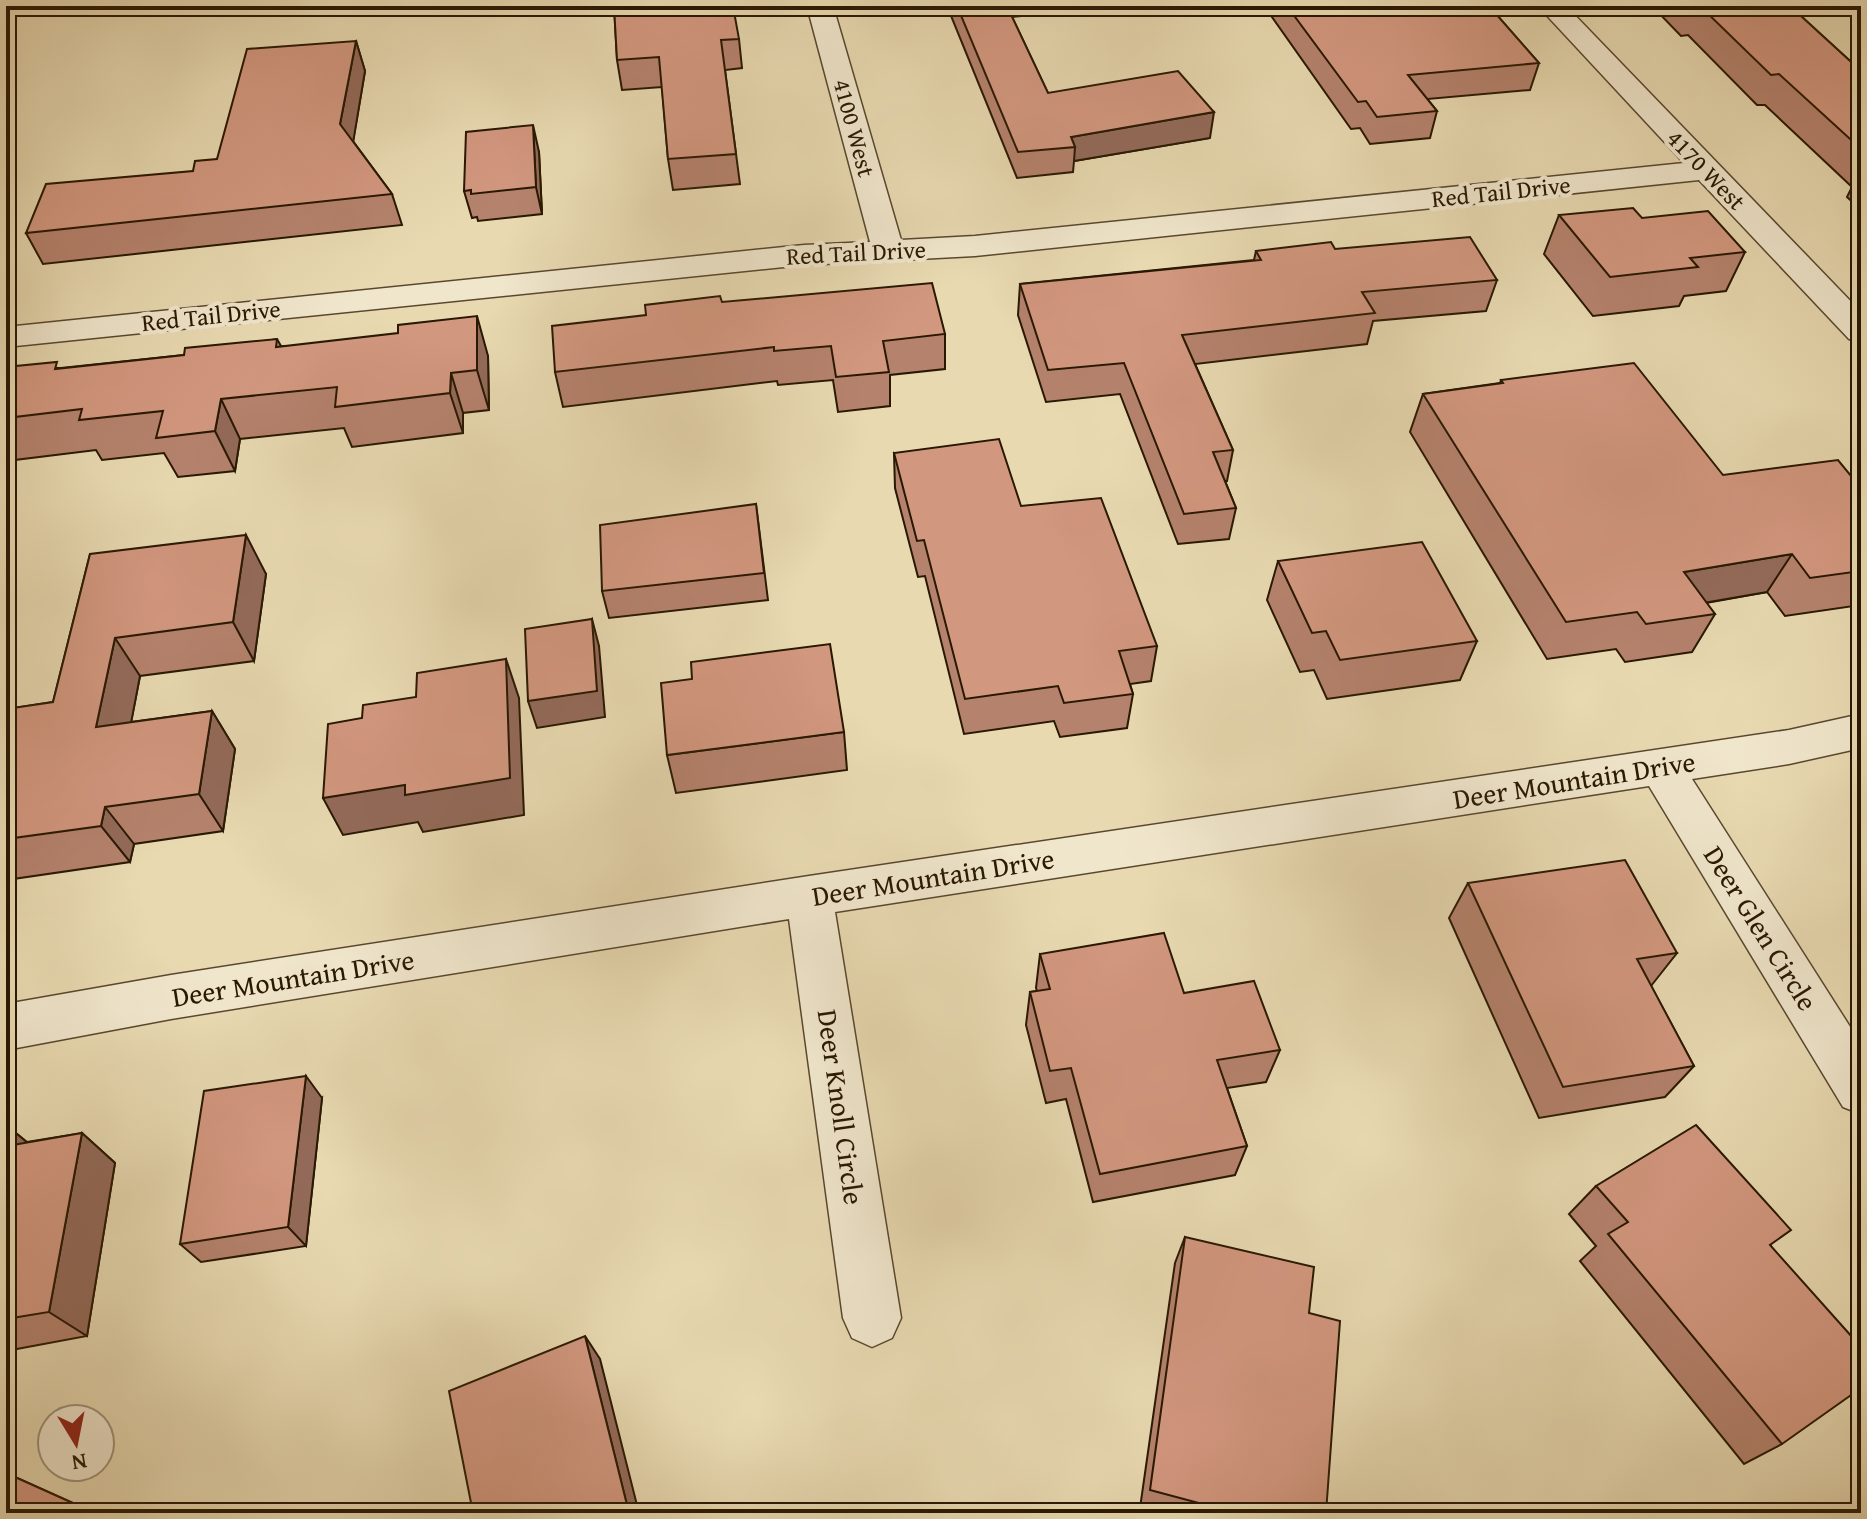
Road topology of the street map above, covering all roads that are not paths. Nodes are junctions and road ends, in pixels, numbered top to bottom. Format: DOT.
graph roads {
  1 [pos="820,6"];
  2 [pos="1551,6"];
  3 [pos="1706,170"];
  4 [pos="888,250"];
  5 [pos="1861,332"];
  6 [pos="6,337"];
  7 [pos="1861,731"];
  8 [pos="1660,766"];
  9 [pos="809,896"];
  10 [pos="6,1027"];
  11 [pos="1861,1090"];
  12 [pos="872,1318"];
  1 -- 4 [label="street, 4100 West"];
  2 -- 3 [label="street, 4170 West"];
  3 -- 4 [label="street, Red Tail Drive"];
  3 -- 5 [label="street, 4170 West"];
  4 -- 6 [label="street, Red Tail Drive"];
  7 -- 8 [label="street, Deer Mountain Drive"];
  8 -- 9 [label="street, Deer Mountain Drive"];
  8 -- 11 [label="street, Deer Glen Circle"];
  9 -- 10 [label="street, Deer Mountain Drive"];
  9 -- 12 [label="street, Deer Knoll Circle"];
}
